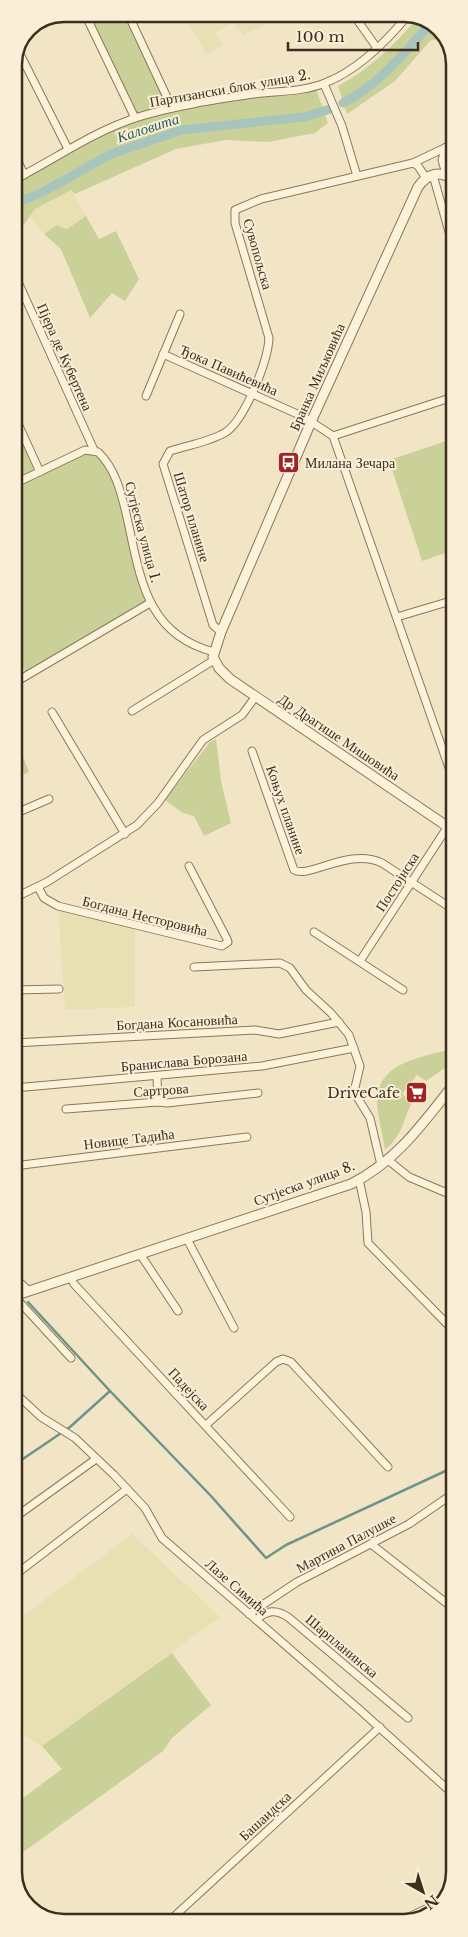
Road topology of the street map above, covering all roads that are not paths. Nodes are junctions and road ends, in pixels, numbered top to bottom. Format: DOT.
graph roads {
  1 [pos="89,22"];
  2 [pos="132,22"];
  3 [pos="359,23"];
  4 [pos="401,23"];
  5 [pos="377,48"];
  6 [pos="23,59"];
  7 [pos="324,84"];
  8 [pos="172,108"];
  9 [pos="135,118"];
  10 [pos="446,147"];
  11 [pos="68,149"];
  12 [pos="446,152"];
  13 [pos="413,163"];
  14 [pos="446,168"];
  15 [pos="22,170"];
  16 [pos="24,175"];
  17 [pos="357,176"];
  18 [pos="429,176"];
  19 [pos="446,177"];
  20 [pos="446,226"];
  21 [pos="22,292"];
  22 [pos="180,314"];
  23 [pos="164,354"];
  24 [pos="250,393"];
  25 [pos="146,396"];
  26 [pos="446,400"];
  27 [pos="311,422"];
  28 [pos="22,433"];
  29 [pos="333,436"];
  30 [pos="94,450"];
  31 [pos="40,472"];
  32 [pos="22,480"];
  33 [pos="150,603"];
  34 [pos="446,603"];
  35 [pos="397,618"];
  36 [pos="221,632"];
  37 [pos="214,656"];
  38 [pos="22,678"];
  39 [pos="256,696"];
  40 [pos="132,711"];
  41 [pos="52,712"];
  42 [pos="252,751"];
  43 [pos="446,759"];
  44 [pos="49,799"];
  45 [pos="22,811"];
  46 [pos="446,826"];
  47 [pos="125,834"];
  48 [pos="446,836"];
  49 [pos="189,866"];
  50 [pos="412,882"];
  51 [pos="38,887"];
  52 [pos="22,894"];
  53 [pos="446,905"];
  54 [pos="314,932"];
  55 [pos="360,961"];
  56 [pos="194,967"];
  57 [pos="58,989"];
  58 [pos="22,990"];
  59 [pos="403,990"];
  60 [pos="339,1022"];
  61 [pos="22,1043"];
  62 [pos="354,1048"];
  63 [pos="157,1076"];
  64 [pos="22,1087"];
  65 [pos="258,1093"];
  66 [pos="446,1095"];
  67 [pos="158,1102"];
  68 [pos="66,1109"];
  69 [pos="247,1137"];
  70 [pos="385,1163"];
  71 [pos="22,1165"];
  72 [pos="359,1180"];
  73 [pos="446,1193"];
  74 [pos="187,1239"];
  75 [pos="140,1254"];
  76 [pos="71,1278"];
  77 [pos="22,1284"];
  78 [pos="29,1291"];
  79 [pos="22,1293"];
  80 [pos="22,1305"];
  81 [pos="178,1311"];
  82 [pos="446,1323"];
  83 [pos="234,1328"];
  84 [pos="71,1358"];
  85 [pos="22,1399"];
  86 [pos="206,1425"];
  87 [pos="96,1458"];
  88 [pos="388,1466"];
  89 [pos="127,1489"];
  90 [pos="446,1499"];
  91 [pos="22,1512"];
  92 [pos="290,1517"];
  93 [pos="370,1544"];
  94 [pos="22,1569"];
  95 [pos="446,1603"];
  96 [pos="249,1614"];
  97 [pos="256,1620"];
  98 [pos="408,1718"];
  99 [pos="380,1727"];
  100 [pos="446,1788"];
  101 [pos="177,1914"];
  1 -- 9 [label="street"];
  2 -- 8 [label="street"];
  3 -- 5 [label="street"];
  4 -- 5 [label="street, Партизански блок улица 2."];
  5 -- 7 [label="street, Партизански блок улица 2."];
  6 -- 11 [label="street"];
  7 -- 8 [label="street, Партизански блок улица 2."];
  7 -- 17 [label="street"];
  8 -- 9 [label="street, Партизански блок улица 2."];
  9 -- 11 [label="street, Партизански блок улица 2."];
  10 -- 13 [label="street"];
  11 -- 16 [label="street, Партизански блок улица 2."];
  12 -- 14 [label="street"];
  13 -- 17 [label="street, Сувопољска"];
  13 -- 18 [label="street"];
  15 -- 16 [label="street"];
  17 -- 24 [label="street, Сувопољска"];
  18 -- 19 [label="street"];
  18 -- 20 [label="street"];
  18 -- 27 [label="street, Бранка Миљковића"];
  21 -- 30 [label="street, Пјера де Кубертена"];
  22 -- 23 [label="street, Ђока Павићевића"];
  23 -- 24 [label="street, Ђока Павићевића"];
  23 -- 25 [label="street, Ђока Павићевића"];
  24 -- 27 [label="street, Ђока Павићевића"];
  24 -- 36 [label="street, Шатор планине"];
  26 -- 29 [label="street"];
  27 -- 29 [label="street, Ђока Павићевића"];
  27 -- 36 [label="street, Бранка Миљковића"];
  28 -- 31 [label="street"];
  29 -- 35 [label="street"];
  30 -- 31 [label="street"];
  30 -- 33 [label="street, Сутјеска улица 1."];
  31 -- 32 [label="street"];
  33 -- 37 [label="street, Сутјеска улица 1."];
  33 -- 38 [label="street"];
  34 -- 35 [label="street"];
  35 -- 43 [label="street"];
  36 -- 37 [label="street, Бранка Миљковића"];
  37 -- 39 [label="street, Др Драгише Мишовића"];
  37 -- 40 [label="street"];
  39 -- 46 [label="street, Др Драгише Мишовића"];
  39 -- 47 [label="street"];
  41 -- 47 [label="street"];
  42 -- 50 [label="street, Коњух планине"];
  44 -- 45 [label="street"];
  47 -- 51 [label="street"];
  48 -- 50 [label="street, Постојнска"];
  49 -- 51 [label="street, Богдана Несторовића"];
  50 -- 53 [label="street"];
  50 -- 55 [label="street, Постојнска"];
  51 -- 52 [label="street"];
  54 -- 55 [label="street"];
  55 -- 59 [label="street"];
  56 -- 60 [label="street"];
  57 -- 58 [label="street"];
  60 -- 61 [label="street, Богдана Косановића"];
  60 -- 62 [label="street"];
  62 -- 63 [label="street, Бранислава Борозана"];
  62 -- 70 [label="street"];
  63 -- 64 [label="street, Бранислава Борозана"];
  63 -- 67 [label="street"];
  65 -- 67 [label="street, Сартрова"];
  66 -- 70 [label="street, Сутјеска улица 8."];
  67 -- 68 [label="street, Сартрова"];
  69 -- 71 [label="street, Новице Тадића"];
  70 -- 72 [label="street, Сутјеска улица 8."];
  70 -- 73 [label="street"];
  72 -- 74 [label="street, Сутјеска улица 8."];
  72 -- 82 [label="street"];
  74 -- 75 [label="street, Сутјеска улица 8."];
  74 -- 83 [label="street"];
  75 -- 76 [label="street, Сутјеска улица 8."];
  75 -- 81 [label="street"];
  76 -- 78 [label="street, Сутјеска улица 8."];
  76 -- 86 [label="street, Падејска"];
  77 -- 78 [label="street"];
  78 -- 79 [label="street, Сутјеска улица 8."];
  80 -- 84 [label="street"];
  85 -- 87 [label="street, Лазе Симића"];
  86 -- 88 [label="street"];
  86 -- 92 [label="street, Падејска"];
  87 -- 89 [label="street, Лазе Симића"];
  87 -- 91 [label="street"];
  89 -- 94 [label="street"];
  89 -- 96 [label="street, Лазе Симића"];
  90 -- 93 [label="street, Мартина Палушке"];
  93 -- 95 [label="street"];
  93 -- 96 [label="street, Мартина Палушке"];
  96 -- 97 [label="street, Лазе Симића"];
  97 -- 98 [label="street, Шарпланинска"];
  97 -- 99 [label="street, Лазе Симића"];
  99 -- 100 [label="street, Лазе Симића"];
  99 -- 101 [label="street, Башаидска"];
}
